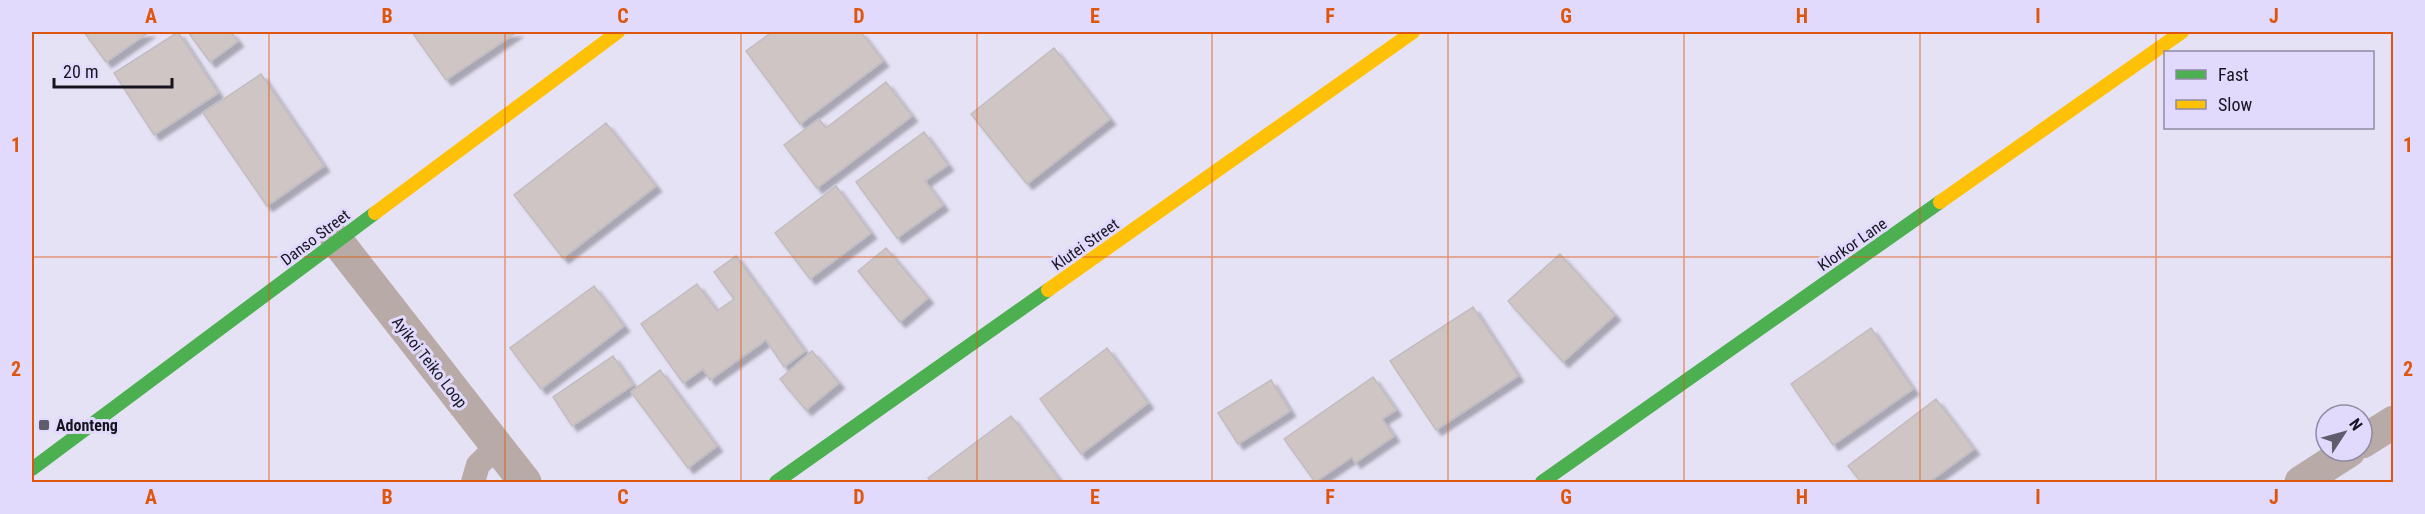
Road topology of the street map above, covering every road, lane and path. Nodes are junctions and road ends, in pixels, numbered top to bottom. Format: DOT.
graph roads {
  1 [pos="618,32"];
  2 [pos="1413,32"];
  3 [pos="2182,32"];
  4 [pos="337,241"];
  5 [pos="496,447"];
  6 [pos="2331,463"];
  7 [pos="32,469"];
  8 [pos="473,483"];
  9 [pos="525,483"];
  10 [pos="776,483"];
  11 [pos="1542,483"];
  12 [pos="2301,483"];
  1 -- 4 [label="street, Danso Street"];
  2 -- 10 [label="street, Klutei Street"];
  3 -- 11 [label="street, Klorkor Lane"];
  4 -- 5 [label="street, Ayikoi Teiko Loop"];
  4 -- 7 [label="street, Danso Street"];
  5 -- 8 [label="lane"];
  5 -- 9 [label="street, Ayikoi Teiko Loop"];
  6 -- 12 [label="street"];
}
